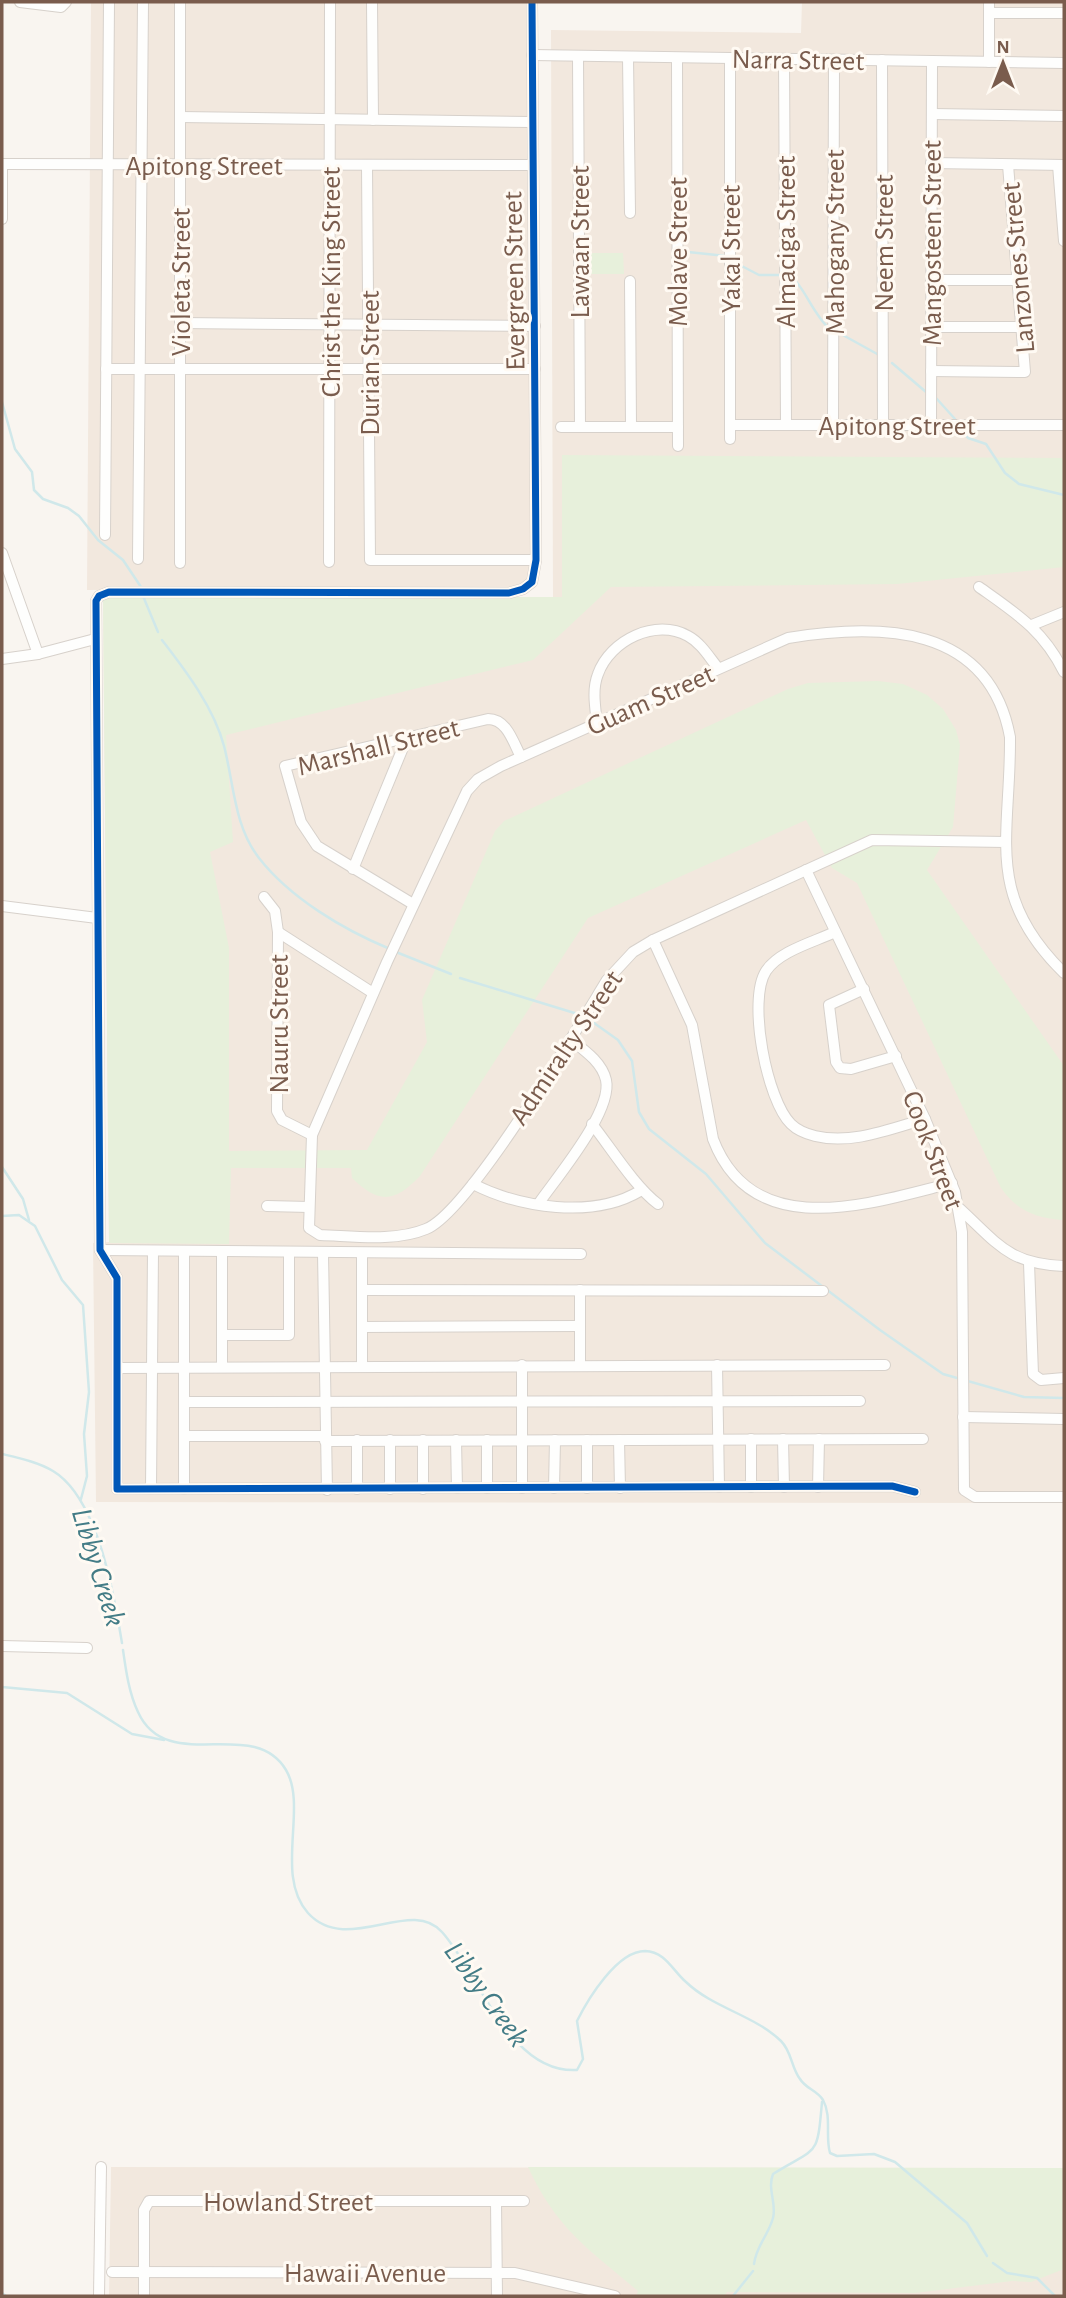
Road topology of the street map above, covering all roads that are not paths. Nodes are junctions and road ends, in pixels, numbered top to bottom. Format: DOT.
graph roads {
  1 [pos="20,2"];
  2 [pos="66,2"];
  3 [pos="109,2"];
  4 [pos="143,2"];
  5 [pos="180,2"];
  6 [pos="330,2"];
  7 [pos="372,2"];
  8 [pos="532,2"];
  9 [pos="989,2"];
  10 [pos="989,13"];
  11 [pos="1064,13"];
  12 [pos="532,55"];
  13 [pos="578,56"];
  14 [pos="628,57"];
  15 [pos="677,58"];
  16 [pos="730,58"];
  17 [pos="784,59"];
  18 [pos="834,60"];
  19 [pos="882,60"];
  20 [pos="932,61"];
  21 [pos="989,62"];
  22 [pos="1064,63"];
  23 [pos="932,114"];
  24 [pos="1064,116"];
  25 [pos="180,117"];
  26 [pos="330,119"];
  27 [pos="373,120"];
  28 [pos="532,121"];
  29 [pos="931,163"];
  30 [pos="2,164"];
  31 [pos="106,164"];
  32 [pos="143,164"];
  33 [pos="179,164"];
  34 [pos="330,165"];
  35 [pos="367,165"];
  36 [pos="533,165"];
  37 [pos="1008,165"];
  38 [pos="1061,165"];
  39 [pos="630,213"];
  40 [pos="2,219"];
  41 [pos="1064,241"];
  42 [pos="931,280"];
  43 [pos="630,281"];
  44 [pos="1019,281"];
  45 [pos="180,323"];
  46 [pos="330,324"];
  47 [pos="369,325"];
  48 [pos="535,326"];
  49 [pos="931,327"];
  50 [pos="1022,327"];
  51 [pos="106,369"];
  52 [pos="141,369"];
  53 [pos="180,369"];
  54 [pos="330,369"];
  55 [pos="369,369"];
  56 [pos="535,369"];
  57 [pos="931,371"];
  58 [pos="730,425"];
  59 [pos="786,425"];
  60 [pos="833,425"];
  61 [pos="883,425"];
  62 [pos="931,425"];
  63 [pos="1064,425"];
  64 [pos="561,427"];
  65 [pos="580,427"];
  66 [pos="631,427"];
  67 [pos="678,427"];
  68 [pos="730,439"];
  69 [pos="678,446"];
  70 [pos="105,535"];
  71 [pos="2,555"];
  72 [pos="138,559"];
  73 [pos="536,560"];
  74 [pos="329,562"];
  75 [pos="180,563"];
  76 [pos="979,587"];
  77 [pos="1064,612"];
  78 [pos="1032,625"];
  79 [pos="95,639"];
  80 [pos="38,654"];
  81 [pos="2,659"];
  82 [pos="718,668"];
  83 [pos="1064,673"];
  84 [pos="597,723"];
  85 [pos="407,738"];
  86 [pos="521,757"];
  87 [pos="1006,842"];
  88 [pos="353,869"];
  89 [pos="806,870"];
  90 [pos="264,897"];
  91 [pos="413,904"];
  92 [pos="2,906"];
  93 [pos="97,918"];
  94 [pos="278,932"];
  95 [pos="835,932"];
  96 [pos="653,940"];
  97 [pos="1063,970"];
  98 [pos="864,989"];
  99 [pos="373,993"];
  100 [pos="570,1039"];
  101 [pos="896,1056"];
  102 [pos="925,1119"];
  103 [pos="592,1124"];
  104 [pos="312,1135"];
  105 [pos="952,1183"];
  106 [pos="473,1184"];
  107 [pos="640,1191"];
  108 [pos="539,1203"];
  109 [pos="658,1203"];
  110 [pos="267,1206"];
  111 [pos="309,1207"];
  112 [pos="960,1209"];
  113 [pos="311,1232"];
  114 [pos="100,1250"];
  115 [pos="153,1251"];
  116 [pos="184,1251"];
  117 [pos="222,1252"];
  118 [pos="289,1252"];
  119 [pos="323,1253"];
  120 [pos="362,1253"];
  121 [pos="581,1254"];
  122 [pos="1029,1263"];
  123 [pos="1064,1266"];
  124 [pos="362,1290"];
  125 [pos="580,1290"];
  126 [pos="823,1291"];
  127 [pos="362,1326"];
  128 [pos="580,1326"];
  129 [pos="222,1335"];
  130 [pos="522,1365"];
  131 [pos="580,1365"];
  132 [pos="717,1365"];
  133 [pos="885,1365"];
  134 [pos="324,1366"];
  135 [pos="362,1366"];
  136 [pos="222,1367"];
  137 [pos="117,1368"];
  138 [pos="154,1368"];
  139 [pos="185,1368"];
  140 [pos="1064,1378"];
  141 [pos="860,1401"];
  142 [pos="185,1402"];
  143 [pos="718,1402"];
  144 [pos="324,1403"];
  145 [pos="522,1403"];
  146 [pos="963,1417"];
  147 [pos="1064,1419"];
  148 [pos="185,1436"];
  149 [pos="325,1438"];
  150 [pos="751,1439"];
  151 [pos="783,1439"];
  152 [pos="819,1439"];
  153 [pos="923,1439"];
  154 [pos="357,1440"];
  155 [pos="390,1440"];
  156 [pos="423,1440"];
  157 [pos="456,1440"];
  158 [pos="487,1440"];
  159 [pos="522,1440"];
  160 [pos="555,1440"];
  161 [pos="587,1440"];
  162 [pos="619,1440"];
  163 [pos="719,1440"];
  164 [pos="719,1487"];
  165 [pos="751,1487"];
  166 [pos="784,1487"];
  167 [pos="818,1487"];
  168 [pos="457,1488"];
  169 [pos="487,1488"];
  170 [pos="523,1488"];
  171 [pos="554,1488"];
  172 [pos="587,1488"];
  173 [pos="620,1488"];
  174 [pos="151,1489"];
  175 [pos="184,1489"];
  176 [pos="357,1489"];
  177 [pos="390,1489"];
  178 [pos="423,1489"];
  179 [pos="327,1490"];
  180 [pos="915,1492"];
  181 [pos="1064,1497"];
  182 [pos="2,1646"];
  183 [pos="87,1648"];
  184 [pos="101,2167"];
  185 [pos="496,2201"];
  186 [pos="524,2201"];
  187 [pos="112,2272"];
  188 [pos="144,2272"];
  189 [pos="497,2272"];
  190 [pos="99,2296"];
  191 [pos="144,2296"];
  192 [pos="497,2296"];
  193 [pos="615,2296"];
  1 -- 2 [label="street"];
  3 -- 31 [label="street"];
  4 -- 32 [label="street"];
  5 -- 25 [label="street, Violeta Street"];
  6 -- 26 [label="street, Christ the King Street"];
  7 -- 27 [label="street"];
  8 -- 12 [label="street, Evergreen Street"];
  9 -- 10 [label="street"];
  10 -- 11 [label="street"];
  10 -- 21 [label="street"];
  12 -- 13 [label="street, Narra Street"];
  12 -- 28 [label="street, Evergreen Street"];
  13 -- 14 [label="street, Narra Street"];
  13 -- 65 [label="street, Lawaan Street"];
  14 -- 15 [label="street, Narra Street"];
  14 -- 39 [label="street"];
  15 -- 16 [label="street, Narra Street"];
  15 -- 67 [label="street, Molave Street"];
  16 -- 17 [label="street, Narra Street"];
  16 -- 58 [label="street, Yakal Street"];
  17 -- 18 [label="street, Narra Street"];
  17 -- 59 [label="street, Almaciga Street"];
  18 -- 19 [label="street, Narra Street"];
  18 -- 60 [label="street, Mahogany Street"];
  19 -- 20 [label="street, Narra Street"];
  19 -- 61 [label="street, Neem Street"];
  20 -- 21 [label="street, Narra Street"];
  20 -- 23 [label="street, Mangosteen Street"];
  21 -- 22 [label="street, Narra Street"];
  23 -- 24 [label="street"];
  23 -- 29 [label="street, Mangosteen Street"];
  25 -- 26 [label="street"];
  25 -- 33 [label="street, Violeta Street"];
  26 -- 27 [label="street"];
  26 -- 34 [label="street, Christ the King Street"];
  27 -- 28 [label="street"];
  28 -- 36 [label="street, Evergreen Street"];
  29 -- 37 [label="street"];
  29 -- 42 [label="street, Mangosteen Street"];
  30 -- 31 [label="street, Apitong Street"];
  30 -- 40 [label="street"];
  31 -- 32 [label="street, Apitong Street"];
  31 -- 51 [label="street"];
  32 -- 33 [label="street, Apitong Street"];
  32 -- 52 [label="street"];
  33 -- 34 [label="street, Apitong Street"];
  33 -- 45 [label="street, Violeta Street"];
  34 -- 35 [label="street, Apitong Street"];
  34 -- 46 [label="street, Christ the King Street"];
  35 -- 36 [label="street, Apitong Street"];
  35 -- 47 [label="street, Durian Street"];
  36 -- 48 [label="street, Evergreen Street"];
  37 -- 38 [label="street"];
  37 -- 44 [label="street, Lanzones Street"];
  38 -- 41 [label="street"];
  42 -- 44 [label="street"];
  42 -- 49 [label="street, Mangosteen Street"];
  43 -- 66 [label="street"];
  44 -- 50 [label="street, Lanzones Street"];
  45 -- 46 [label="street, Lawaan Street"];
  45 -- 53 [label="street, Violeta Street"];
  46 -- 47 [label="street, Lawaan Street"];
  46 -- 54 [label="street, Christ the King Street"];
  47 -- 48 [label="street, Lawaan Street"];
  47 -- 55 [label="street, Durian Street"];
  48 -- 56 [label="street, Evergreen Street"];
  49 -- 50 [label="street"];
  49 -- 57 [label="street, Mangosteen Street"];
  50 -- 57 [label="street, Lanzones Street"];
  51 -- 52 [label="street"];
  51 -- 70 [label="street"];
  52 -- 53 [label="street"];
  52 -- 72 [label="street"];
  53 -- 54 [label="street"];
  53 -- 75 [label="street, Violeta Street"];
  54 -- 55 [label="street"];
  54 -- 74 [label="street, Christ the King Street"];
  55 -- 56 [label="street"];
  55 -- 73 [label="street, Durian Street"];
  56 -- 73 [label="street, Evergreen Street"];
  57 -- 62 [label="street, Mangosteen Street"];
  58 -- 59 [label="street, Apitong Street"];
  58 -- 68 [label="street, Yakal Street"];
  59 -- 60 [label="street, Apitong Street"];
  60 -- 61 [label="street, Apitong Street"];
  61 -- 62 [label="street, Apitong Street"];
  62 -- 63 [label="street, Apitong Street"];
  64 -- 65 [label="street"];
  65 -- 66 [label="street"];
  66 -- 67 [label="street"];
  67 -- 69 [label="street, Molave Street"];
  71 -- 80 [label="street"];
  73 -- 79 [label="street"];
  76 -- 78 [label="street"];
  77 -- 78 [label="street"];
  78 -- 83 [label="street"];
  79 -- 80 [label="street"];
  79 -- 93 [label="street"];
  80 -- 81 [label="street"];
  82 -- 84 [label="street, Guam Street"];
  82 -- 84 [label="street"];
  82 -- 87 [label="street, Guam Street"];
  84 -- 86 [label="street, Guam Street"];
  85 -- 86 [label="street, Marshall Street"];
  85 -- 88 [label="street"];
  85 -- 88 [label="street, Marshall Street"];
  86 -- 91 [label="street, Guam Street"];
  87 -- 89 [label="street, Admiralty Street"];
  87 -- 97 [label="street, Guam Street"];
  88 -- 91 [label="street, Marshall Street"];
  89 -- 95 [label="street, Cook Street"];
  89 -- 96 [label="street, Admiralty Street"];
  90 -- 94 [label="street, Nauru Street"];
  91 -- 99 [label="street, Guam Street"];
  92 -- 93 [label="street"];
  93 -- 114 [label="street"];
  94 -- 99 [label="street"];
  94 -- 104 [label="street, Nauru Street"];
  95 -- 98 [label="street, Cook Street"];
  95 -- 102 [label="street"];
  96 -- 100 [label="street, Admiralty Street"];
  96 -- 105 [label="street"];
  98 -- 101 [label="street, Cook Street"];
  98 -- 101 [label="street"];
  99 -- 104 [label="street, Guam Street"];
  100 -- 103 [label="street"];
  100 -- 106 [label="street, Admiralty Street"];
  101 -- 102 [label="street, Cook Street"];
  102 -- 105 [label="street, Cook Street"];
  103 -- 107 [label="street"];
  103 -- 108 [label="street"];
  104 -- 111 [label="street, Guam Street"];
  105 -- 112 [label="street, Cook Street"];
  106 -- 108 [label="street"];
  106 -- 113 [label="street, Admiralty Street"];
  107 -- 108 [label="street"];
  107 -- 109 [label="street"];
  110 -- 111 [label="street"];
  111 -- 113 [label="street, Guam Street"];
  112 -- 122 [label="street"];
  112 -- 146 [label="street, Cook Street"];
  114 -- 115 [label="street"];
  114 -- 137 [label="street"];
  115 -- 116 [label="street"];
  115 -- 138 [label="street"];
  116 -- 117 [label="street"];
  116 -- 139 [label="street"];
  117 -- 118 [label="street"];
  117 -- 129 [label="street"];
  118 -- 119 [label="street"];
  118 -- 129 [label="street"];
  119 -- 120 [label="street"];
  119 -- 134 [label="street"];
  120 -- 121 [label="street"];
  120 -- 124 [label="street"];
  122 -- 123 [label="street"];
  122 -- 140 [label="street"];
  124 -- 125 [label="street"];
  124 -- 127 [label="street"];
  125 -- 126 [label="street"];
  125 -- 128 [label="street"];
  127 -- 128 [label="street"];
  127 -- 135 [label="street"];
  128 -- 131 [label="street"];
  129 -- 136 [label="street"];
  130 -- 131 [label="street"];
  130 -- 135 [label="street"];
  130 -- 145 [label="street"];
  131 -- 132 [label="street"];
  132 -- 133 [label="street"];
  132 -- 143 [label="street"];
  134 -- 135 [label="street"];
  134 -- 136 [label="street"];
  134 -- 144 [label="street"];
  136 -- 139 [label="street"];
  137 -- 138 [label="street"];
  137 -- 174 [label="street"];
  138 -- 139 [label="street"];
  138 -- 174 [label="street"];
  139 -- 142 [label="street"];
  141 -- 143 [label="street"];
  142 -- 144 [label="street"];
  142 -- 148 [label="street"];
  143 -- 145 [label="street"];
  143 -- 163 [label="street"];
  144 -- 145 [label="street"];
  144 -- 149 [label="street"];
  145 -- 159 [label="street"];
  146 -- 147 [label="street"];
  146 -- 181 [label="street, Cook Street"];
  148 -- 149 [label="street"];
  148 -- 175 [label="street"];
  149 -- 154 [label="street"];
  149 -- 179 [label="street"];
  150 -- 151 [label="street"];
  150 -- 163 [label="street"];
  150 -- 165 [label="street"];
  151 -- 152 [label="street"];
  151 -- 166 [label="street"];
  152 -- 153 [label="street"];
  152 -- 167 [label="street"];
  154 -- 155 [label="street"];
  154 -- 176 [label="street"];
  155 -- 156 [label="street"];
  155 -- 177 [label="street"];
  156 -- 157 [label="street"];
  156 -- 178 [label="street"];
  157 -- 158 [label="street"];
  157 -- 168 [label="street"];
  158 -- 159 [label="street"];
  158 -- 169 [label="street"];
  159 -- 160 [label="street"];
  159 -- 170 [label="street"];
  160 -- 161 [label="street"];
  160 -- 171 [label="street"];
  161 -- 162 [label="street"];
  161 -- 172 [label="street"];
  162 -- 163 [label="street"];
  162 -- 173 [label="street"];
  163 -- 164 [label="street"];
  164 -- 165 [label="street"];
  164 -- 173 [label="street"];
  165 -- 166 [label="street"];
  166 -- 167 [label="street"];
  167 -- 180 [label="street"];
  168 -- 169 [label="street"];
  168 -- 178 [label="street"];
  169 -- 170 [label="street"];
  170 -- 171 [label="street"];
  171 -- 172 [label="street"];
  172 -- 173 [label="street"];
  174 -- 175 [label="street"];
  175 -- 179 [label="street"];
  176 -- 177 [label="street"];
  176 -- 179 [label="street"];
  177 -- 178 [label="street"];
  182 -- 183 [label="street"];
  184 -- 190 [label="street"];
  185 -- 186 [label="street, Howland Street"];
  185 -- 188 [label="street, Howland Street"];
  185 -- 189 [label="street"];
  187 -- 188 [label="street, Hawaii Avenue"];
  188 -- 189 [label="street, Hawaii Avenue"];
  188 -- 191 [label="street, Howland Street"];
  189 -- 192 [label="street"];
  189 -- 193 [label="street, Hawaii Avenue"];
}
